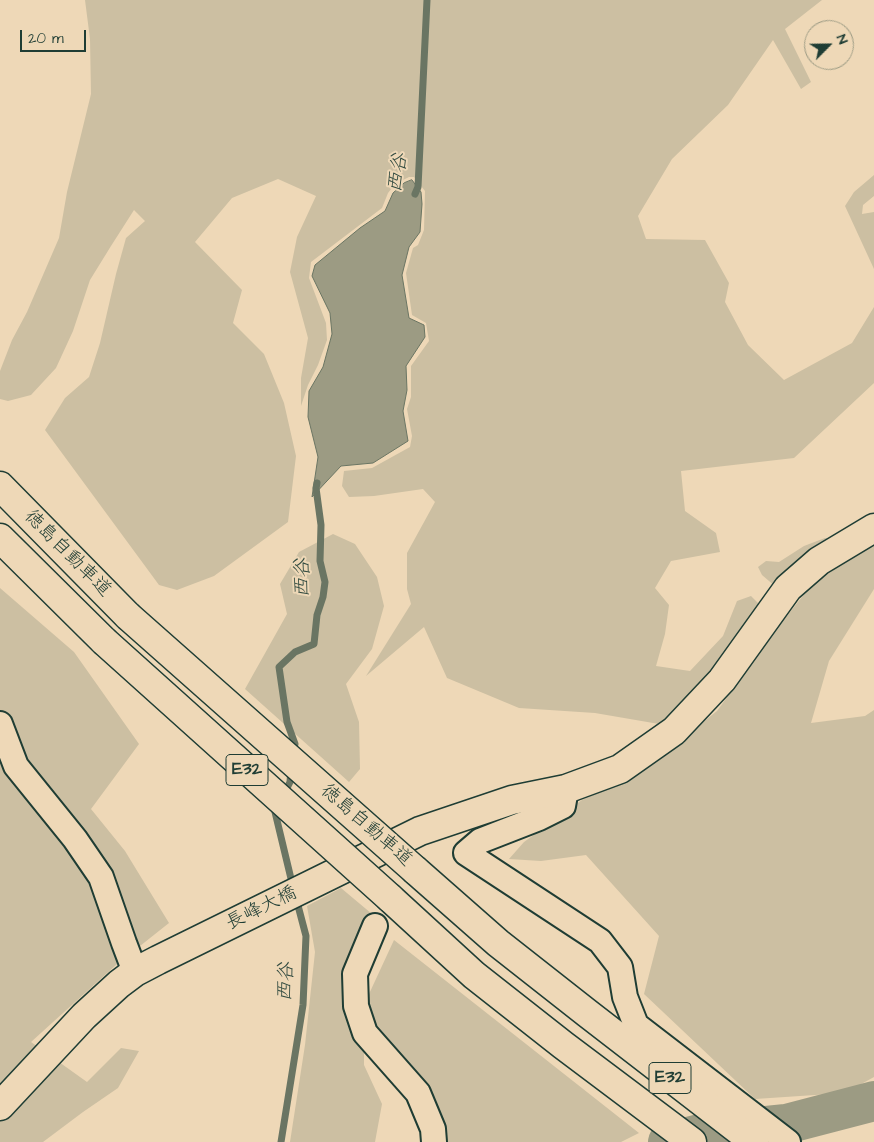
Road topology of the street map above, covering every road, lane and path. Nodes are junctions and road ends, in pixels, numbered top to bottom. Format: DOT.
graph roads {
  1 [pos="0,486"];
  2 [pos="874,528"];
  3 [pos="0,538"];
  4 [pos="0,724"];
  5 [pos="566,789"];
  6 [pos="375,926"];
  7 [pos="147,966"];
  8 [pos="0,1106"];
  9 [pos="768,1133"];
  10 [pos="434,1142"];
  11 [pos="692,1142"];
  1 -- 9 [label="main road, 徳島自動車道 / E32, bridge"];
  2 -- 5 [label="main road, 長峰大橋"];
  3 -- 11 [label="main road, 徳島自動車道 / E32, bridge"];
  4 -- 7 [label="street"];
  5 -- 7 [label="main road, 長峰大橋"];
  5 -- 9 [label="street"];
  6 -- 10 [label="street"];
  7 -- 8 [label="main road, 長峰大橋"];
}
